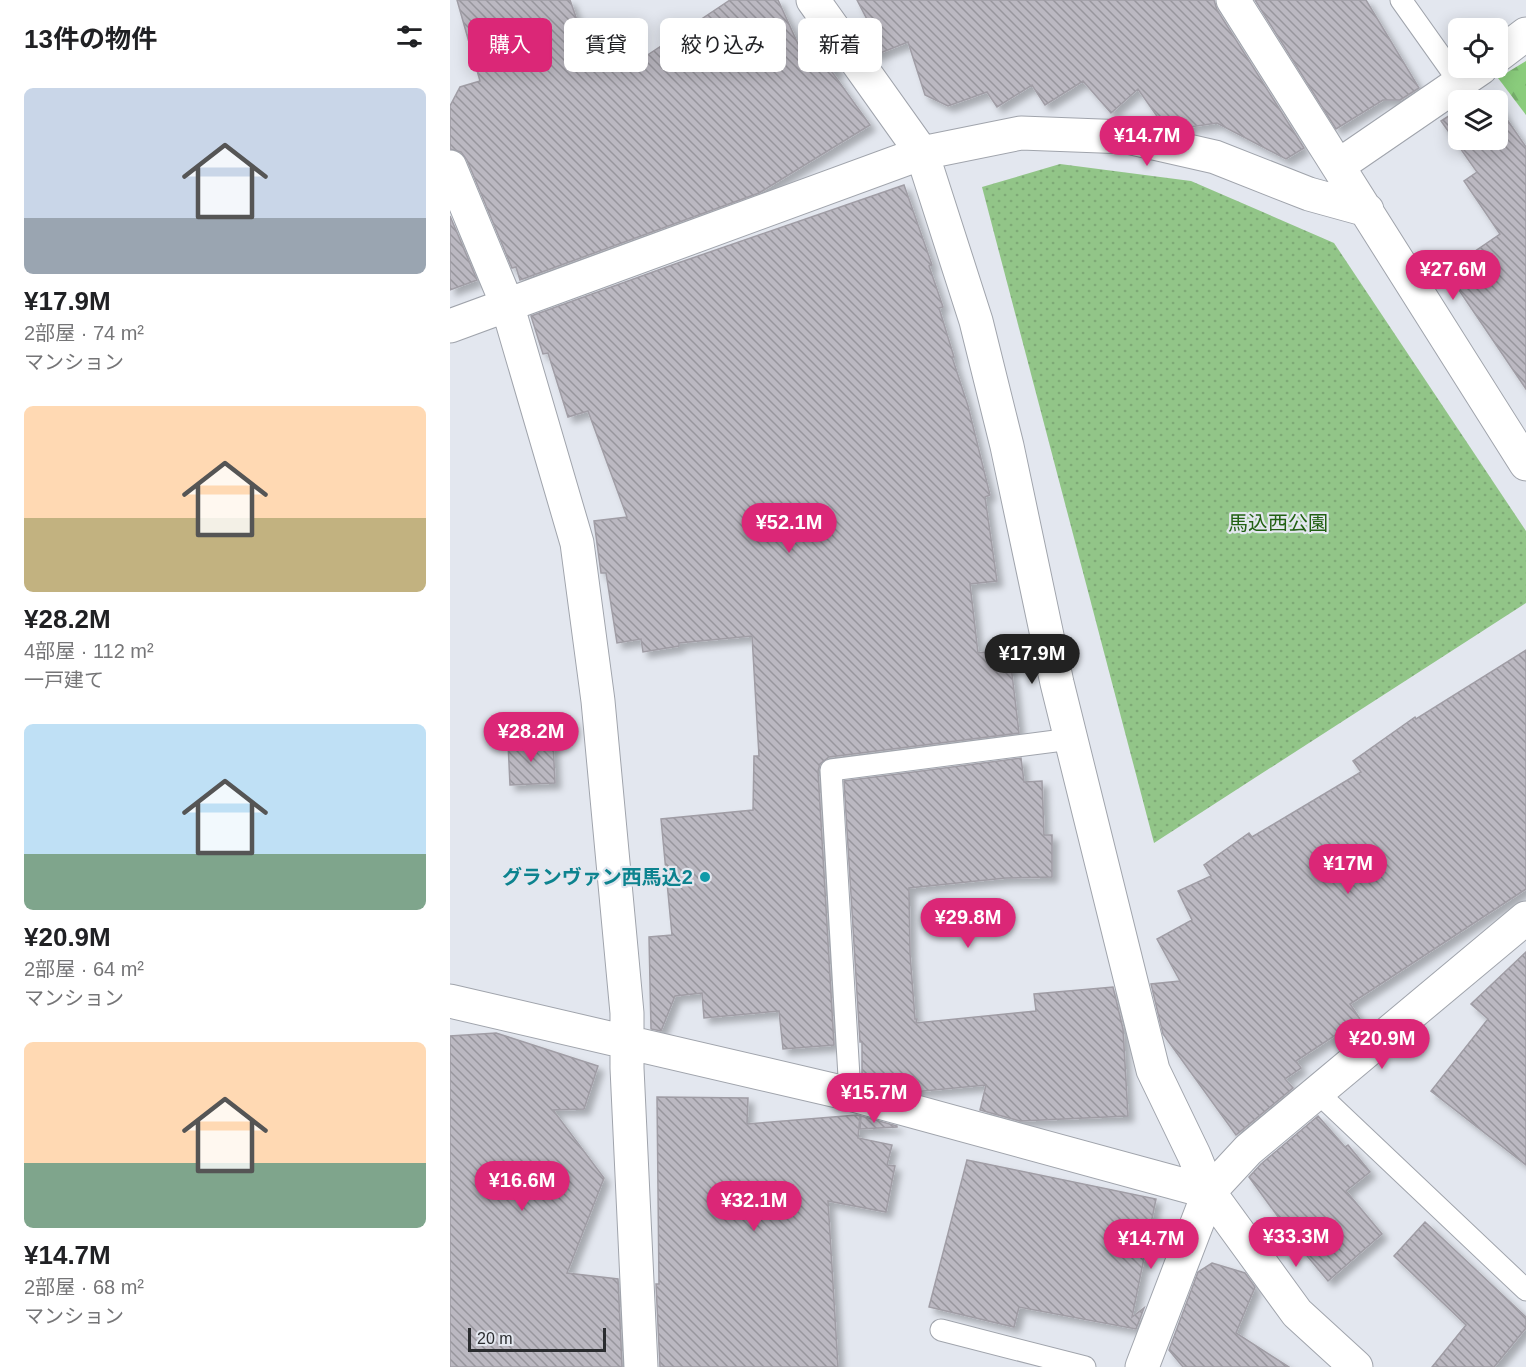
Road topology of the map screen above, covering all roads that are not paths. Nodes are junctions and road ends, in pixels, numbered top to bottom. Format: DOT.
graph roads {
  1 [pos="813,0"];
  2 [pos="1233,0"];
  3 [pos="1401,0"];
  4 [pos="1526,34"];
  5 [pos="1508,48"];
  6 [pos="1448,51"];
  7 [pos="1466,78"];
  8 [pos="922,153"];
  9 [pos="1338,166"];
  10 [pos="450,167"];
  11 [pos="1367,210"];
  12 [pos="507,304"];
  13 [pos="450,326"];
  14 [pos="1526,464"];
  15 [pos="1071,739"];
  16 [pos="1526,918"];
  17 [pos="450,1001"];
  18 [pos="627,1042"];
  19 [pos="1317,1092"];
  20 [pos="850,1094"];
  21 [pos="1209,1192"];
  22 [pos="1526,1290"];
  23 [pos="941,1330"];
  24 [pos="641,1367"];
  25 [pos="1085,1367"];
  26 [pos="1142,1367"];
  27 [pos="1356,1367"];
  1 -- 8 [label="street"];
  2 -- 9 [label="street"];
  3 -- 6 [label="lane"];
  4 -- 5 [label="street"];
  7 -- 9 [label="street"];
  8 -- 11 [label="street"];
  8 -- 12 [label="street"];
  8 -- 15 [label="street"];
  9 -- 11 [label="street"];
  10 -- 12 [label="street"];
  11 -- 14 [label="street"];
  12 -- 13 [label="street"];
  12 -- 18 [label="street"];
  15 -- 20 [label="lane"];
  15 -- 21 [label="street"];
  16 -- 19 [label="street"];
  17 -- 18 [label="street"];
  18 -- 20 [label="street"];
  18 -- 24 [label="street"];
  19 -- 21 [label="street"];
  19 -- 22 [label="lane"];
  20 -- 21 [label="street"];
  21 -- 26 [label="street"];
  21 -- 27 [label="street"];
  23 -- 25 [label="lane"];
}
